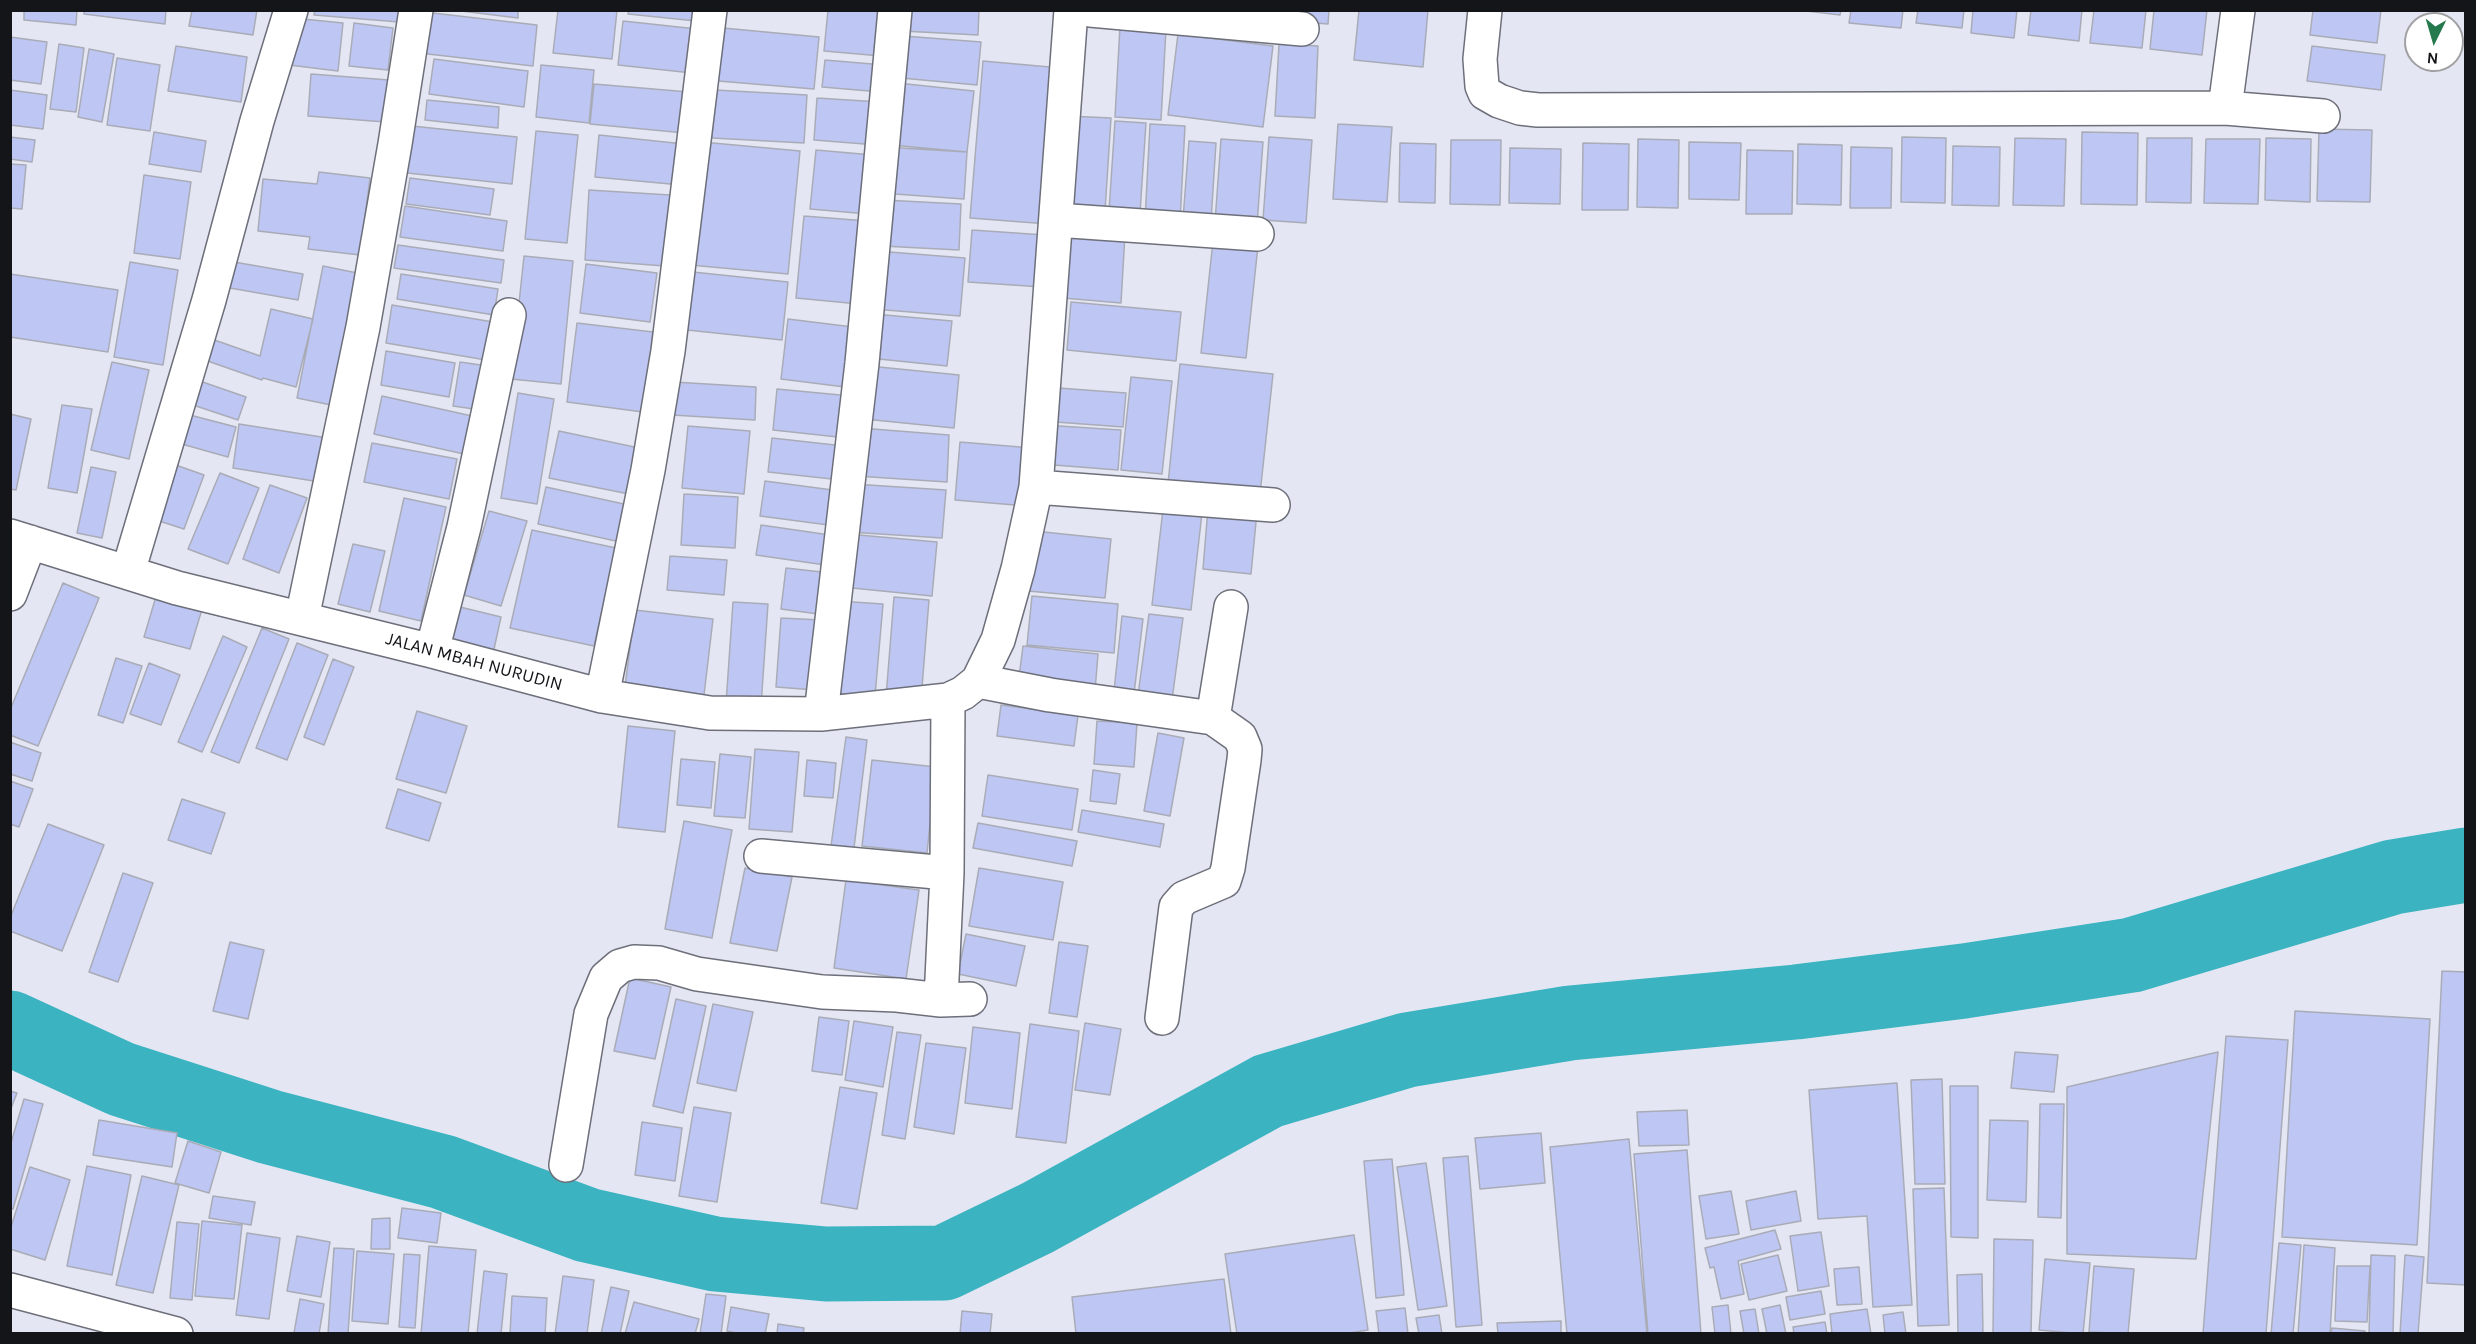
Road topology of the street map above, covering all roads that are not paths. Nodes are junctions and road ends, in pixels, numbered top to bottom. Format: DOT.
graph roads {
  1 [pos="291,10"];
  2 [pos="416,10"];
  3 [pos="710,10"];
  4 [pos="895,10"];
  5 [pos="1071,10"];
  6 [pos="1090,10"];
  7 [pos="1485,10"];
  8 [pos="2238,10"];
  9 [pos="1302,29"];
  10 [pos="2225,108"];
  11 [pos="2323,116"];
  12 [pos="1056,220"];
  13 [pos="1257,234"];
  14 [pos="509,315"];
  15 [pos="1036,487"];
  16 [pos="1274,505"];
  17 [pos="20,539"];
  18 [pos="128,572"];
  19 [pos="10,594"];
  20 [pos="1231,607"];
  21 [pos="302,618"];
  22 [pos="432,651"];
  23 [pos="978,681"];
  24 [pos="602,696"];
  25 [pos="948,700"];
  26 [pos="821,714"];
  27 [pos="1213,718"];
  28 [pos="761,856"];
  29 [pos="948,873"];
  30 [pos="1162,1018"];
  31 [pos="566,1165"];
  32 [pos="10,1290"];
  33 [pos="176,1334"];
  1 -- 18 [label="street"];
  2 -- 21 [label="street"];
  3 -- 24 [label="street"];
  4 -- 26 [label="street"];
  5 -- 12 [label="street"];
  6 -- 9 [label="street"];
  7 -- 10 [label="street"];
  8 -- 10 [label="street"];
  10 -- 11 [label="street"];
  12 -- 13 [label="street"];
  12 -- 15 [label="street"];
  14 -- 22 [label="street"];
  15 -- 16 [label="street"];
  15 -- 23 [label="street"];
  17 -- 18 [label="street, JALAN MBAH NURUDIN"];
  17 -- 19 [label="street"];
  18 -- 21 [label="street, JALAN MBAH NURUDIN"];
  20 -- 27 [label="street"];
  21 -- 22 [label="street, JALAN MBAH NURUDIN"];
  22 -- 24 [label="street, JALAN MBAH NURUDIN"];
  23 -- 25 [label="street"];
  23 -- 27 [label="street"];
  24 -- 26 [label="street, JALAN MBAH NURUDIN"];
  25 -- 26 [label="street, JALAN MBAH NURUDIN"];
  25 -- 29 [label="street"];
  27 -- 30 [label="street"];
  28 -- 29 [label="street"];
  29 -- 31 [label="street"];
  32 -- 33 [label="street"];
}
